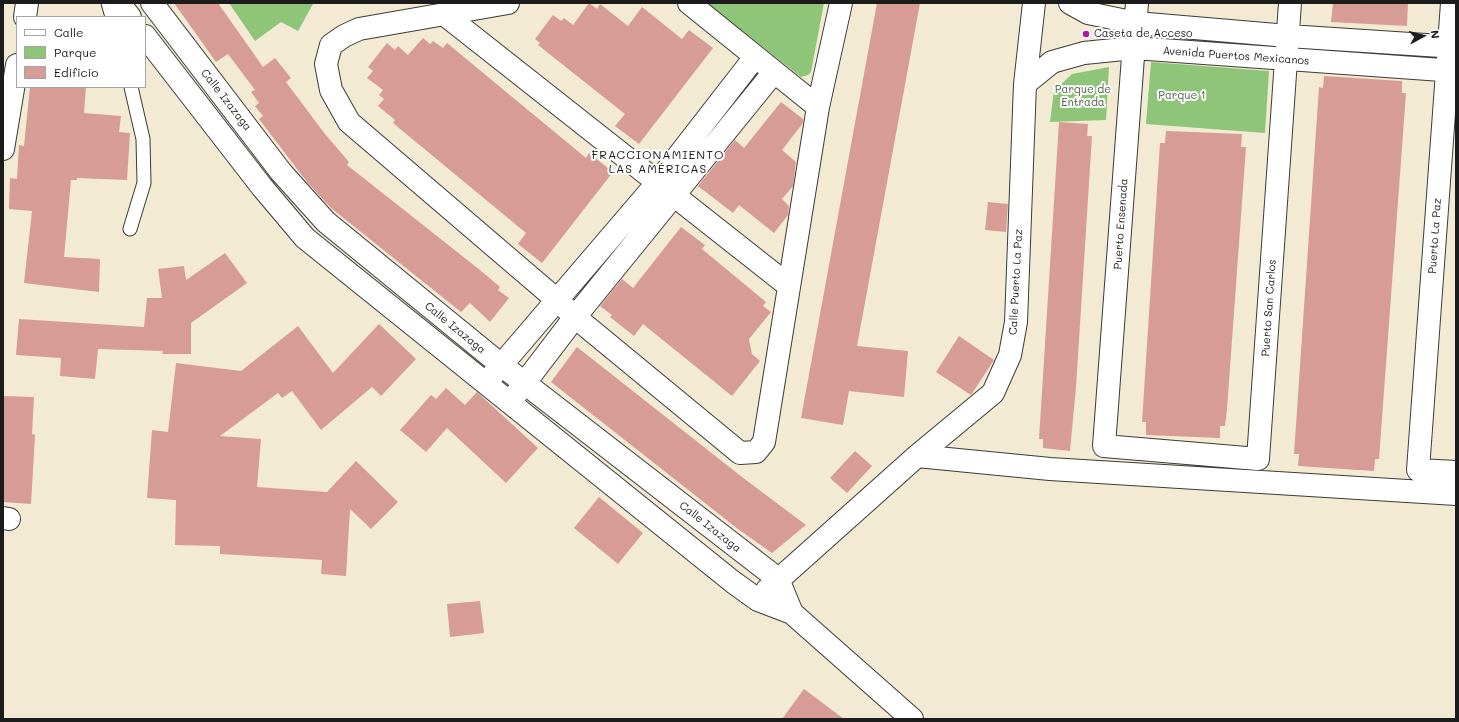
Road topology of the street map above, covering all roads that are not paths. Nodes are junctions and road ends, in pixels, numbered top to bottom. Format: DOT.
graph roads {
  1 [pos="28,3"];
  2 [pos="108,3"];
  3 [pos="119,3"];
  4 [pos="152,3"];
  5 [pos="508,3"];
  6 [pos="689,3"];
  7 [pos="841,3"];
  8 [pos="1034,3"];
  9 [pos="1070,3"];
  10 [pos="1290,3"];
  11 [pos="1452,3"];
  12 [pos="1136,13"];
  13 [pos="444,14"];
  14 [pos="25,16"];
  15 [pos="112,16"];
  16 [pos="129,16"];
  17 [pos="1288,36"];
  18 [pos="146,37"];
  19 [pos="1452,46"];
  20 [pos="1134,48"];
  21 [pos="755,57"];
  22 [pos="1286,60"];
  23 [pos="16,71"];
  24 [pos="1451,71"];
  25 [pos="774,72"];
  26 [pos="1025,84"];
  27 [pos="131,88"];
  28 [pos="818,107"];
  29 [pos="3,149"];
  30 [pos="666,188"];
  31 [pos="130,229"];
  32 [pos="789,286"];
  33 [pos="557,300"];
  34 [pos="575,318"];
  35 [pos="500,364"];
  36 [pos="526,383"];
  37 [pos="486,384"];
  38 [pos="509,403"];
  39 [pos="1104,446"];
  40 [pos="917,456"];
  41 [pos="1456,472"];
  42 [pos="1456,494"];
  43 [pos="778,579"];
  44 [pos="758,600"];
  45 [pos="792,613"];
  46 [pos="912,719"];
  1 -- 14 [label="street"];
  2 -- 15 [label="lane"];
  3 -- 16 [label="street"];
  4 -- 35 [label="street, Calle Izazaga"];
  5 -- 13 [label="street"];
  6 -- 21 [label="street"];
  7 -- 28 [label="street"];
  8 -- 26 [label="street, Calle Puerto La Paz"];
  9 -- 12 [label="street"];
  10 -- 17 [label="street, Puerto San Carlos"];
  11 -- 19 [label="street, Puerto La Paz"];
  12 -- 17 [label="street"];
  12 -- 20 [label="street, Puerto Ensenada"];
  13 -- 30 [label="street"];
  13 -- 33 [label="street"];
  17 -- 19 [label="street"];
  17 -- 22 [label="street, Puerto San Carlos"];
  18 -- 37 [label="street, Calle Izazaga"];
  19 -- 24 [label="street, Puerto La Paz"];
  20 -- 22 [label="street, Avenida Puertos Mexicanos"];
  20 -- 26 [label="street, Avenida Puertos Mexicanos"];
  20 -- 39 [label="street, Puerto Ensenada"];
  21 -- 25 [label="street"];
  21 -- 30 [label="street"];
  22 -- 24 [label="street, Avenida Puertos Mexicanos"];
  22 -- 39 [label="street, Puerto San Carlos"];
  23 -- 29 [label="street"];
  24 -- 41 [label="street, Puerto La Paz"];
  25 -- 28 [label="street"];
  25 -- 30 [label="street"];
  26 -- 40 [label="street, Calle Puerto La Paz"];
  27 -- 31 [label="lane"];
  28 -- 32 [label="street"];
  30 -- 32 [label="street"];
  30 -- 33 [label="street"];
  30 -- 34 [label="street"];
  32 -- 34 [label="street"];
  33 -- 34 [label="street"];
  33 -- 35 [label="street"];
  34 -- 36 [label="street"];
  35 -- 36 [label="street, Calle Izazaga"];
  35 -- 37 [label="street"];
  36 -- 38 [label="street"];
  36 -- 43 [label="street, Calle Izazaga"];
  37 -- 38 [label="street, Calle Izazaga"];
  38 -- 44 [label="street, Calle Izazaga"];
  40 -- 42 [label="street"];
  40 -- 43 [label="street, Calle Puerto La Paz"];
  43 -- 44 [label="street, Calle Puerto La Paz"];
  43 -- 45 [label="street, Calle Izazaga"];
  44 -- 45 [label="street, Calle Izazaga"];
  45 -- 46 [label="street, Calle Izazaga"];
}
